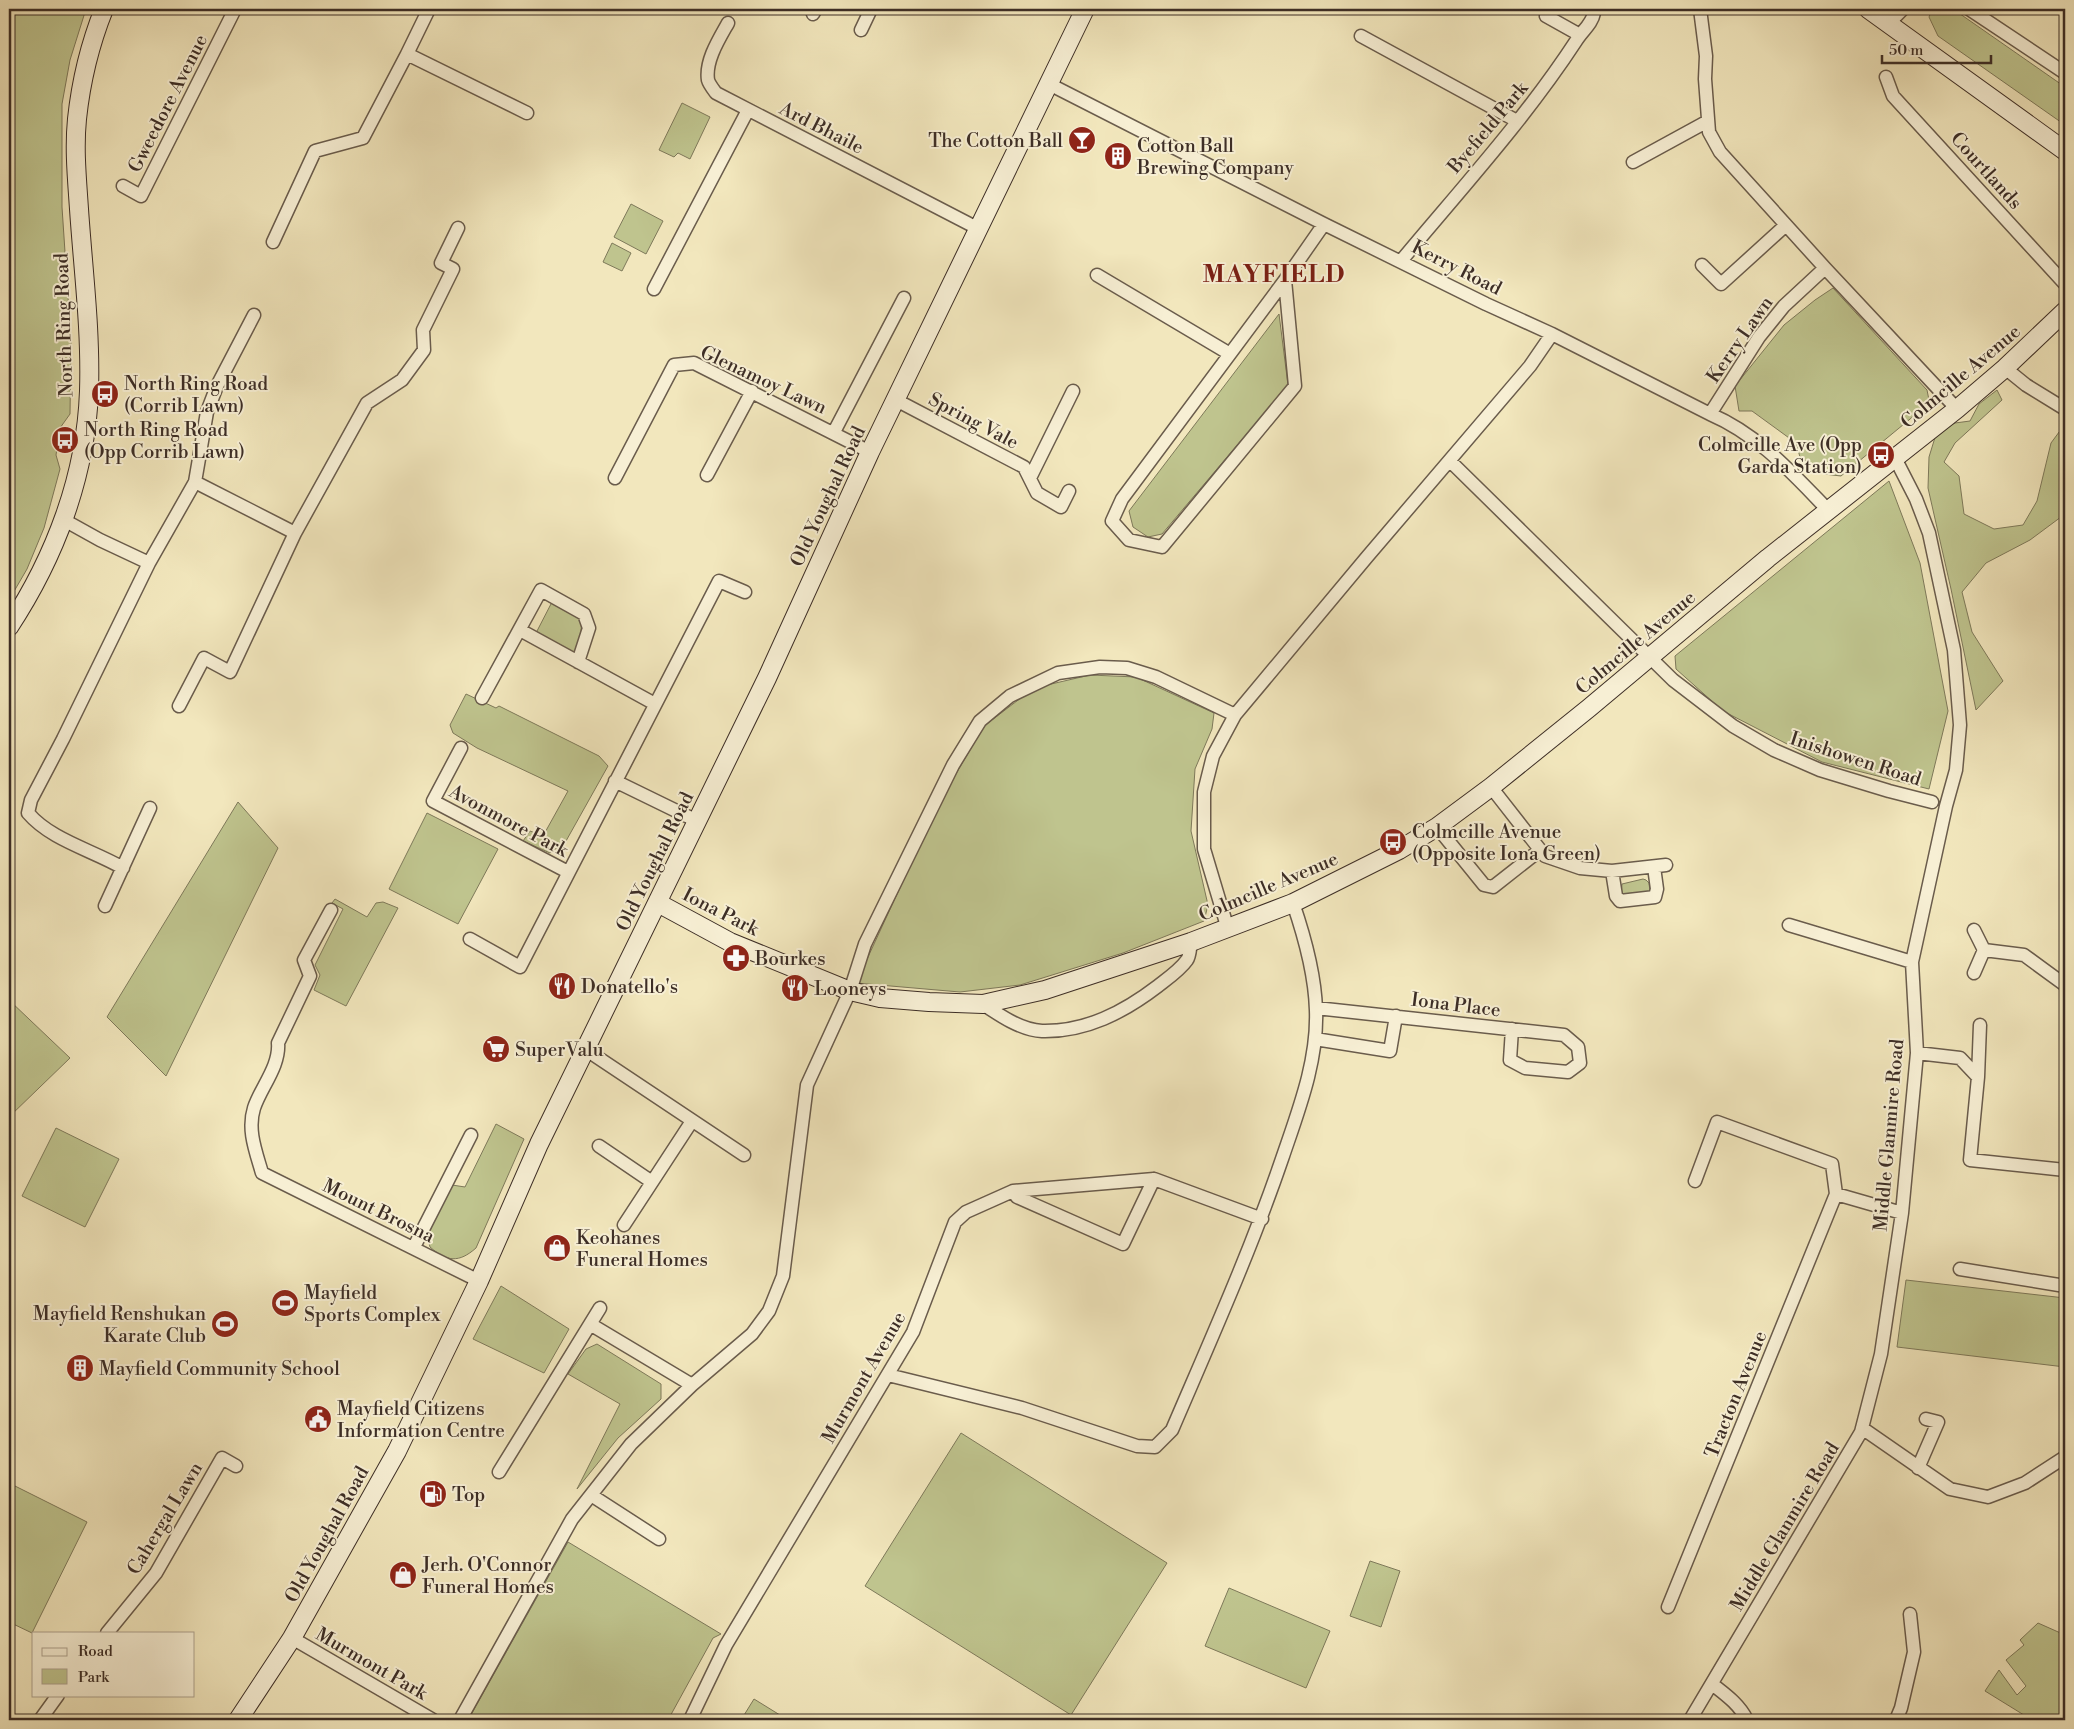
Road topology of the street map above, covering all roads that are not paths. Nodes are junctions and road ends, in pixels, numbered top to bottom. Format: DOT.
graph roads {
  1 [pos="104,9"];
  2 [pos="235,9"];
  3 [pos="428,9"];
  4 [pos="872,9"];
  5 [pos="1085,9"];
  6 [pos="1700,9"];
  7 [pos="1868,9"];
  8 [pos="1903,9"];
  9 [pos="1969,9"];
  10 [pos="1594,12"];
  11 [pos="1546,16"];
  12 [pos="728,23"];
  13 [pos="1888,24"];
  14 [pos="861,30"];
  15 [pos="1580,35"];
  16 [pos="1361,36"];
  17 [pos="408,54"];
  18 [pos="2065,73"];
  19 [pos="1886,77"];
  20 [pos="1049,84"];
  21 [pos="748,110"];
  22 [pos="527,113"];
  23 [pos="1517,120"];
  24 [pos="1708,122"];
  25 [pos="2065,151"];
  26 [pos="1633,162"];
  27 [pos="123,186"];
  28 [pos="1324,224"];
  29 [pos="1786,225"];
  30 [pos="458,228"];
  31 [pos="979,229"];
  32 [pos="273,242"];
  33 [pos="1402,261"];
  34 [pos="1702,265"];
  35 [pos="1825,268"];
  36 [pos="1097,275"];
  37 [pos="1285,280"];
  38 [pos="2065,284"];
  39 [pos="654,289"];
  40 [pos="904,298"];
  41 [pos="2065,311"];
  42 [pos="254,315"];
  43 [pos="1552,334"];
  44 [pos="1230,354"];
  45 [pos="2005,368"];
  46 [pos="752,391"];
  47 [pos="1073,391"];
  48 [pos="896,400"];
  49 [pos="1957,409"];
  50 [pos="2065,409"];
  51 [pos="1710,414"];
  52 [pos="834,432"];
  53 [pos="870,452"];
  54 [pos="1895,458"];
  55 [pos="1450,461"];
  56 [pos="707,475"];
  57 [pos="615,478"];
  58 [pos="1030,478"];
  59 [pos="195,482"];
  60 [pos="1069,491"];
  61 [pos="1829,511"];
  62 [pos="64,520"];
  63 [pos="295,533"];
  64 [pos="149,563"];
  65 [pos="745,592"];
  66 [pos="9,628"];
  67 [pos="520,630"];
  68 [pos="1650,658"];
  69 [pos="578,662"];
  70 [pos="482,698"];
  71 [pos="654,704"];
  72 [pos="179,706"];
  73 [pos="1235,716"];
  74 [pos="461,748"];
  75 [pos="615,781"];
  76 [pos="1491,787"];
  77 [pos="1932,802"];
  78 [pos="150,808"];
  79 [pos="697,821"];
  80 [pos="1437,827"];
  81 [pos="1540,850"];
  82 [pos="123,868"];
  83 [pos="1612,871"];
  84 [pos="568,872"];
  85 [pos="658,902"];
  86 [pos="1293,903"];
  87 [pos="106,906"];
  88 [pos="331,910"];
  89 [pos="1789,925"];
  90 [pos="1227,926"];
  91 [pos="1974,930"];
  92 [pos="470,939"];
  93 [pos="1191,942"];
  94 [pos="1984,950"];
  95 [pos="1912,962"];
  96 [pos="1974,973"];
  97 [pos="2065,986"];
  98 [pos="850,991"];
  99 [pos="983,1004"];
  100 [pos="1316,1008"];
  101 [pos="1396,1016"];
  102 [pos="1980,1025"];
  103 [pos="1512,1029"];
  104 [pos="1315,1039"];
  105 [pos="585,1049"];
  106 [pos="1917,1053"];
  107 [pos="1978,1077"];
  108 [pos="692,1121"];
  109 [pos="471,1134"];
  110 [pos="599,1146"];
  111 [pos="744,1155"];
  112 [pos="2065,1170"];
  113 [pos="1154,1179"];
  114 [pos="1695,1181"];
  115 [pos="652,1182"];
  116 [pos="1013,1191"];
  117 [pos="1836,1194"];
  118 [pos="1902,1213"];
  119 [pos="1262,1219"];
  120 [pos="624,1225"];
  121 [pos="414,1247"];
  122 [pos="1960,1269"];
  123 [pos="479,1281"];
  124 [pos="2065,1286"];
  125 [pos="600,1308"];
  126 [pos="590,1324"];
  127 [pos="888,1375"];
  128 [pos="692,1385"];
  129 [pos="1926,1419"];
  130 [pos="1862,1428"];
  131 [pos="2065,1457"];
  132 [pos="236,1466"];
  133 [pos="1918,1468"];
  134 [pos="499,1472"];
  135 [pos="591,1495"];
  136 [pos="659,1539"];
  137 [pos="1668,1607"];
  138 [pos="1910,1614"];
  139 [pos="108,1632"];
  140 [pos="292,1638"];
  141 [pos="1712,1684"];
  142 [pos="57,1696"];
  143 [pos="40,1720"];
  144 [pos="238,1720"];
  145 [pos="433,1720"];
  146 [pos="460,1720"];
  147 [pos="690,1720"];
  148 [pos="1690,1720"];
  149 [pos="1747,1720"];
  150 [pos="1896,1720"];
  1 -- 62 [label="street, North Ring Road"];
  2 -- 27 [label="street, Gweedore Avenue"];
  3 -- 17 [label="street"];
  4 -- 14 [label="street"];
  5 -- 20 [label="street, Old Youghal Road"];
  6 -- 24 [label="street"];
  7 -- 13 [label="street"];
  8 -- 13 [label="street"];
  9 -- 18 [label="street"];
  10 -- 15 [label="street, Byefield Park"];
  11 -- 15 [label="street"];
  12 -- 21 [label="street, Ard Bhaile"];
  13 -- 25 [label="street"];
  15 -- 23 [label="street, Byefield Park"];
  16 -- 23 [label="street"];
  17 -- 22 [label="street"];
  17 -- 32 [label="street"];
  19 -- 38 [label="street, Courtlands"];
  20 -- 28 [label="street, Kerry Road"];
  20 -- 31 [label="street, Old Youghal Road"];
  21 -- 31 [label="street, Ard Bhaile"];
  21 -- 39 [label="street"];
  23 -- 33 [label="street, Byefield Park"];
  24 -- 26 [label="street"];
  24 -- 29 [label="street"];
  28 -- 33 [label="street, Kerry Road"];
  28 -- 37 [label="street"];
  29 -- 34 [label="street"];
  29 -- 35 [label="street"];
  30 -- 63 [label="street"];
  31 -- 48 [label="street, Old Youghal Road"];
  33 -- 43 [label="street, Kerry Road"];
  35 -- 49 [label="street"];
  35 -- 51 [label="street, Kerry Lawn"];
  36 -- 44 [label="street"];
  37 -- 44 [label="street"];
  37 -- 44 [label="street"];
  40 -- 52 [label="street"];
  41 -- 45 [label="street, Colmcille Avenue"];
  42 -- 59 [label="street"];
  43 -- 51 [label="street, Kerry Road"];
  43 -- 55 [label="street"];
  45 -- 49 [label="street, Colmcille Avenue"];
  45 -- 50 [label="street"];
  46 -- 52 [label="street, Glenamoy Lawn"];
  46 -- 56 [label="street"];
  46 -- 57 [label="street, Glenamoy Lawn"];
  47 -- 58 [label="street, Spring Vale"];
  48 -- 53 [label="street, Old Youghal Road"];
  48 -- 58 [label="street, Spring Vale"];
  49 -- 54 [label="street, Colmcille Avenue"];
  51 -- 61 [label="street, Kerry Road"];
  52 -- 53 [label="street, Glenamoy Lawn"];
  53 -- 79 [label="street, Old Youghal Road"];
  54 -- 61 [label="street, Colmcille Avenue"];
  54 -- 95 [label="street, Middle Glanmire Road"];
  55 -- 68 [label="street, Inishowen Road"];
  55 -- 73 [label="street"];
  58 -- 60 [label="street, Spring Vale"];
  59 -- 63 [label="street"];
  59 -- 64 [label="street"];
  61 -- 68 [label="street, Colmcille Avenue"];
  62 -- 64 [label="street"];
  62 -- 66 [label="street, North Ring Road"];
  63 -- 72 [label="street"];
  64 -- 82 [label="street"];
  65 -- 71 [label="street, Avonmore Park"];
  67 -- 69 [label="street"];
  67 -- 69 [label="street"];
  67 -- 70 [label="street"];
  68 -- 76 [label="street, Colmcille Avenue"];
  68 -- 77 [label="street, Inishowen Road"];
  69 -- 71 [label="street"];
  71 -- 75 [label="street, Avonmore Park"];
  73 -- 90 [label="street"];
  73 -- 98 [label="street"];
  74 -- 84 [label="street, Avonmore Park"];
  75 -- 79 [label="street"];
  75 -- 84 [label="street, Avonmore Park"];
  76 -- 80 [label="street, Colmcille Avenue"];
  76 -- 81 [label="street"];
  78 -- 82 [label="street"];
  79 -- 85 [label="street, Old Youghal Road"];
  80 -- 81 [label="street"];
  80 -- 86 [label="street, Colmcille Avenue"];
  81 -- 83 [label="street"];
  82 -- 87 [label="street"];
  83 -- 83 [label="street"];
  84 -- 92 [label="street, Avonmore Park"];
  85 -- 98 [label="street, Iona Park"];
  85 -- 105 [label="street, Old Youghal Road"];
  86 -- 90 [label="street, Colmcille Avenue"];
  86 -- 100 [label="street"];
  88 -- 121 [label="street, Mount Brosna"];
  89 -- 95 [label="street"];
  90 -- 93 [label="street, Colmcille Avenue"];
  91 -- 94 [label="street"];
  93 -- 99 [label="street, Colmcille Avenue"];
  93 -- 99 [label="street, Colmcille Avenue"];
  94 -- 96 [label="street"];
  94 -- 97 [label="street"];
  95 -- 106 [label="street, Middle Glanmire Road"];
  98 -- 99 [label="street, Colmcille Avenue"];
  98 -- 128 [label="street"];
  100 -- 101 [label="street, Iona Place"];
  100 -- 104 [label="street"];
  101 -- 103 [label="street, Iona Place"];
  101 -- 104 [label="street, Iona Place"];
  102 -- 107 [label="street"];
  103 -- 103 [label="street, Iona Place"];
  104 -- 119 [label="street"];
  105 -- 108 [label="street"];
  105 -- 123 [label="street, Old Youghal Road"];
  106 -- 107 [label="street"];
  106 -- 118 [label="street, Middle Glanmire Road"];
  107 -- 112 [label="street"];
  108 -- 111 [label="street"];
  108 -- 115 [label="street"];
  109 -- 121 [label="street"];
  110 -- 115 [label="street"];
  113 -- 116 [label="street, Murmont Avenue"];
  113 -- 116 [label="street"];
  113 -- 119 [label="street, Murmont Avenue"];
  114 -- 117 [label="street"];
  115 -- 120 [label="street"];
  116 -- 127 [label="street, Murmont Avenue"];
  117 -- 118 [label="street"];
  117 -- 137 [label="street, Tracton Avenue"];
  118 -- 130 [label="street, Middle Glanmire Road"];
  119 -- 127 [label="street"];
  121 -- 123 [label="street, Mount Brosna"];
  122 -- 124 [label="street"];
  123 -- 140 [label="street, Old Youghal Road"];
  125 -- 126 [label="street"];
  126 -- 128 [label="street"];
  126 -- 134 [label="street"];
  127 -- 147 [label="street, Murmont Avenue"];
  128 -- 135 [label="street"];
  129 -- 133 [label="street"];
  130 -- 133 [label="street"];
  130 -- 141 [label="street, Middle Glanmire Road"];
  131 -- 133 [label="street"];
  132 -- 139 [label="street, Cahergal Lawn"];
  135 -- 136 [label="street"];
  135 -- 146 [label="street"];
  138 -- 150 [label="street"];
  140 -- 144 [label="street, Old Youghal Road"];
  140 -- 145 [label="street, Murmont Park"];
  141 -- 148 [label="street, Middle Glanmire Road"];
  141 -- 149 [label="street"];
  142 -- 143 [label="street"];
}
